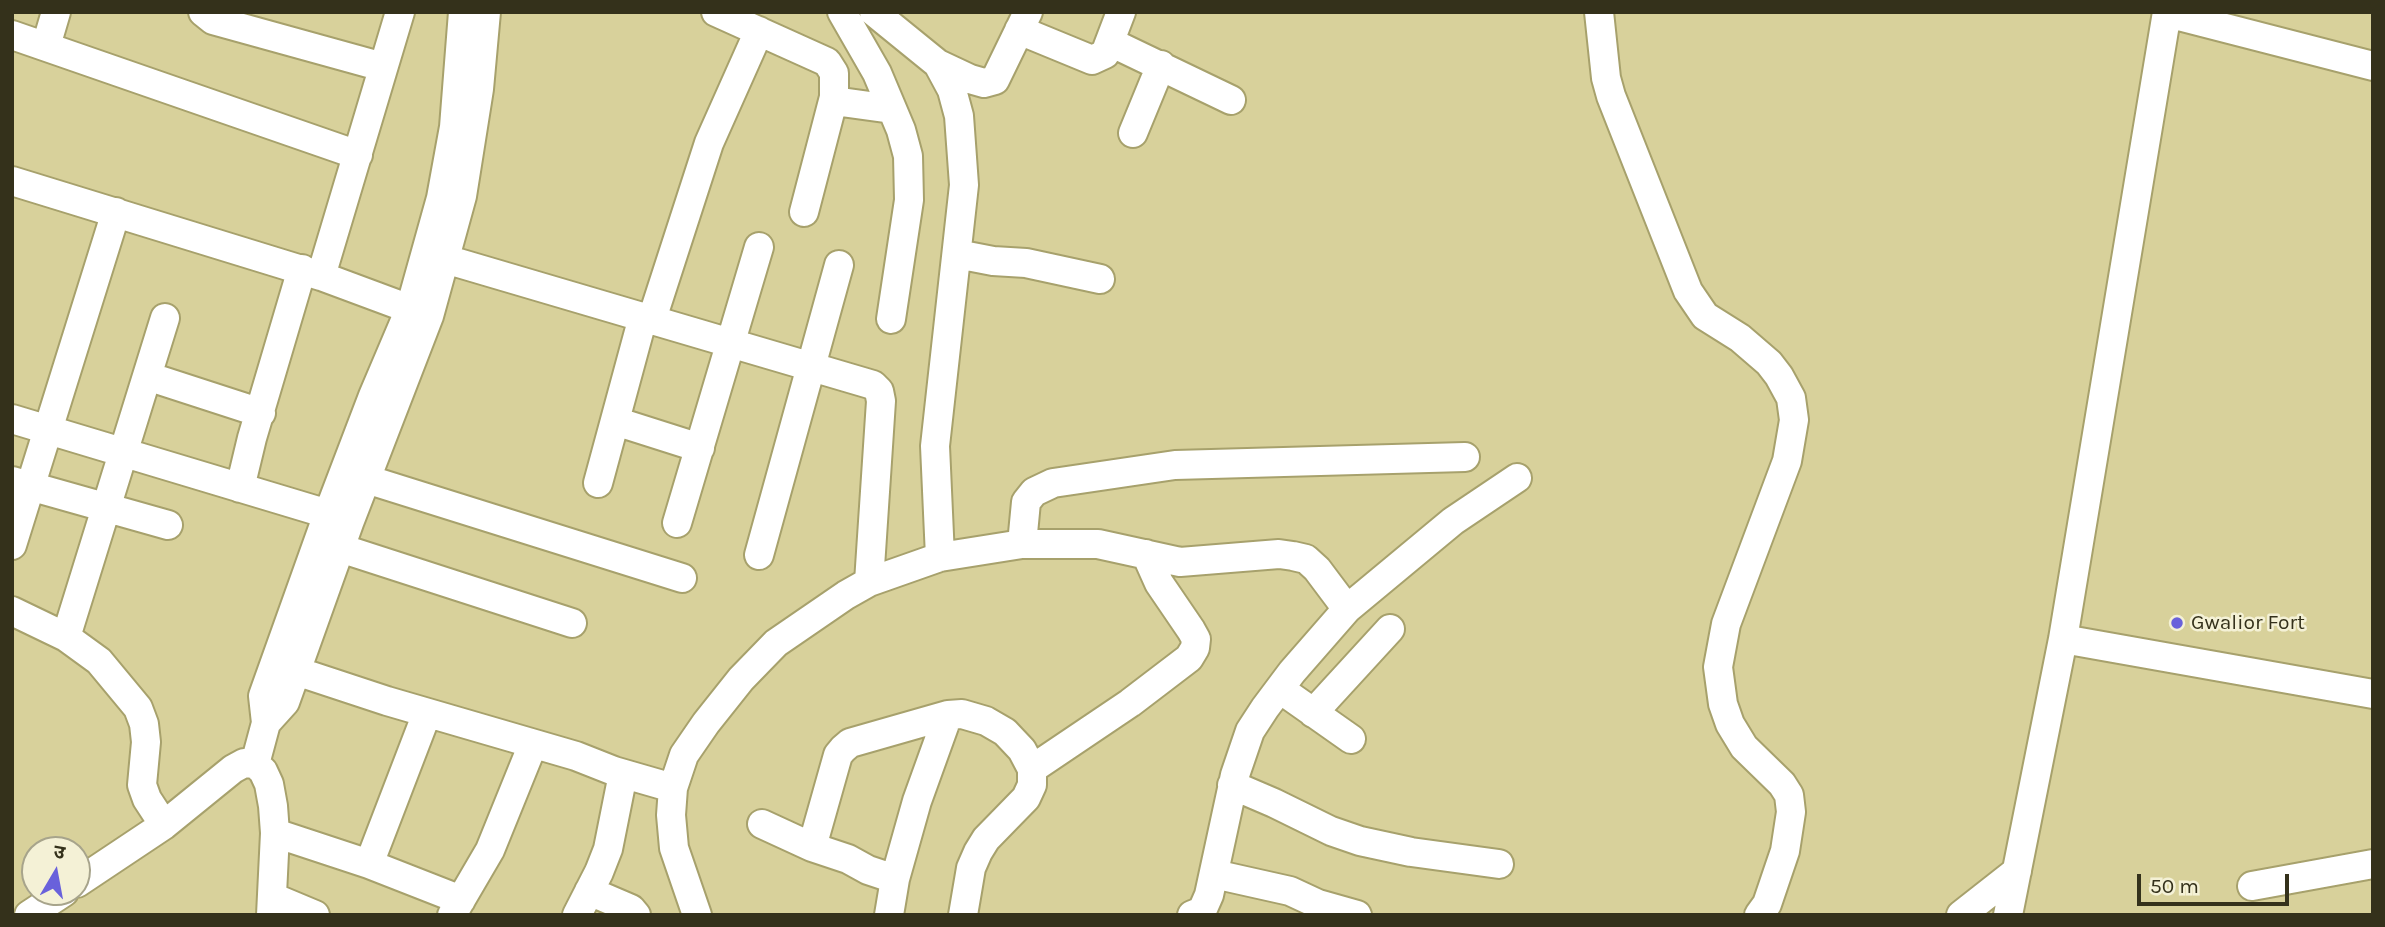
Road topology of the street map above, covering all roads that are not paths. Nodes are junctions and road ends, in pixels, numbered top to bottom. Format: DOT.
graph roads {
  1 [pos="56,12"];
  2 [pos="203,12"];
  3 [pos="400,12"];
  4 [pos="463,12"];
  5 [pos="486,12"];
  6 [pos="716,12"];
  7 [pos="842,12"];
  8 [pos="874,12"];
  9 [pos="1121,12"];
  10 [pos="1599,12"];
  11 [pos="2167,12"];
  12 [pos="1023,21"];
  13 [pos="760,31"];
  14 [pos="12,35"];
  15 [pos="1110,42"];
  16 [pos="46,46"];
  17 [pos="938,64"];
  18 [pos="1161,65"];
  19 [pos="2373,66"];
  20 [pos="383,67"];
  21 [pos="834,97"];
  22 [pos="1231,100"];
  23 [pos="892,109"];
  24 [pos="1133,133"];
  25 [pos="358,155"];
  26 [pos="12,181"];
  27 [pos="116,212"];
  28 [pos="804,212"];
  29 [pos="759,247"];
  30 [pos="957,254"];
  31 [pos="445,260"];
  32 [pos="839,265"];
  33 [pos="312,273"];
  34 [pos="1100,279"];
  35 [pos="420,312"];
  36 [pos="165,318"];
  37 [pos="648,318"];
  38 [pos="891,319"];
  39 [pos="731,343"];
  40 [pos="810,366"];
  41 [pos="147,376"];
  42 [pos="261,413"];
  43 [pos="12,419"];
  44 [pos="615,421"];
  45 [pos="49,430"];
  46 [pos="700,448"];
  47 [pos="123,452"];
  48 [pos="1465,457"];
  49 [pos="1517,478"];
  50 [pos="366,479"];
  51 [pos="598,483"];
  52 [pos="22,484"];
  53 [pos="240,488"];
  54 [pos="106,508"];
  55 [pos="677,523"];
  56 [pos="168,525"];
  57 [pos="339,529"];
  58 [pos="1021,544"];
  59 [pos="12,545"];
  60 [pos="1146,554"];
  61 [pos="759,555"];
  62 [pos="940,557"];
  63 [pos="682,578"];
  64 [pos="869,582"];
  65 [pos="1347,609"];
  66 [pos="12,611"];
  67 [pos="572,623"];
  68 [pos="1390,629"];
  69 [pos="66,637"];
  70 [pos="2063,639"];
  71 [pos="296,671"];
  72 [pos="1280,689"];
  73 [pos="2373,694"];
  74 [pos="427,713"];
  75 [pos="1313,713"];
  76 [pos="948,715"];
  77 [pos="266,723"];
  78 [pos="1351,740"];
  79 [pos="533,744"];
  80 [pos="255,764"];
  81 [pos="1032,769"];
  82 [pos="623,774"];
  83 [pos="1232,785"];
  84 [pos="673,788"];
  85 [pos="762,824"];
  86 [pos="164,825"];
  87 [pos="275,833"];
  88 [pos="812,847"];
  89 [pos="369,864"];
  90 [pos="1499,864"];
  91 [pos="2373,864"];
  92 [pos="2017,871"];
  93 [pos="91,874"];
  94 [pos="1214,874"];
  95 [pos="895,879"];
  96 [pos="2252,886"];
  97 [pos="583,903"];
  98 [pos="272,906"];
  99 [pos="457,907"];
  100 [pos="1199,913"];
  101 [pos="315,915"];
  102 [pos="636,915"];
  103 [pos="697,915"];
  104 [pos="889,915"];
  105 [pos="963,915"];
  106 [pos="1357,915"];
  107 [pos="1759,915"];
  108 [pos="1961,915"];
  109 [pos="2008,915"];
  1 -- 16 [label="street"];
  2 -- 20 [label="street"];
  3 -- 20 [label="street"];
  4 -- 35 [label="street"];
  5 -- 31 [label="street"];
  6 -- 13 [label="street"];
  7 -- 23 [label="street"];
  8 -- 17 [label="street"];
  9 -- 15 [label="street"];
  10 -- 107 [label="street"];
  11 -- 19 [label="street"];
  11 -- 70 [label="street"];
  12 -- 15 [label="street"];
  12 -- 17 [label="street"];
  13 -- 21 [label="street"];
  13 -- 37 [label="street"];
  14 -- 16 [label="street"];
  15 -- 18 [label="street"];
  16 -- 25 [label="street"];
  17 -- 30 [label="street"];
  18 -- 22 [label="street"];
  18 -- 24 [label="street"];
  20 -- 25 [label="street"];
  21 -- 23 [label="street"];
  21 -- 28 [label="street"];
  23 -- 38 [label="street"];
  25 -- 33 [label="street"];
  26 -- 27 [label="street"];
  27 -- 33 [label="street"];
  27 -- 45 [label="street"];
  29 -- 39 [label="street"];
  30 -- 34 [label="street"];
  30 -- 62 [label="street"];
  31 -- 35 [label="street"];
  31 -- 37 [label="street"];
  32 -- 40 [label="street"];
  33 -- 35 [label="street"];
  33 -- 42 [label="street"];
  35 -- 50 [label="street"];
  35 -- 57 [label="street"];
  36 -- 41 [label="street"];
  37 -- 39 [label="street"];
  37 -- 44 [label="street"];
  39 -- 40 [label="street"];
  39 -- 46 [label="street"];
  40 -- 61 [label="street"];
  40 -- 64 [label="street"];
  41 -- 42 [label="street"];
  41 -- 47 [label="street"];
  42 -- 53 [label="street"];
  43 -- 45 [label="street"];
  44 -- 46 [label="street"];
  44 -- 51 [label="street"];
  45 -- 47 [label="street"];
  45 -- 52 [label="street"];
  46 -- 55 [label="street"];
  47 -- 53 [label="street"];
  47 -- 54 [label="street"];
  48 -- 58 [label="street"];
  49 -- 65 [label="street"];
  50 -- 57 [label="street"];
  50 -- 63 [label="street"];
  52 -- 54 [label="street"];
  52 -- 59 [label="street"];
  53 -- 57 [label="street"];
  54 -- 56 [label="street"];
  54 -- 69 [label="street"];
  57 -- 67 [label="street"];
  57 -- 71 [label="street"];
  57 -- 77 [label="street"];
  58 -- 60 [label="street"];
  58 -- 62 [label="street"];
  60 -- 65 [label="street"];
  60 -- 81 [label="street"];
  62 -- 64 [label="street"];
  64 -- 84 [label="street"];
  65 -- 72 [label="street"];
  66 -- 69 [label="street"];
  68 -- 75 [label="street"];
  69 -- 86 [label="street"];
  70 -- 73 [label="street"];
  70 -- 92 [label="street"];
  71 -- 74 [label="street"];
  71 -- 77 [label="street"];
  72 -- 75 [label="street"];
  72 -- 83 [label="street"];
  74 -- 79 [label="street"];
  74 -- 89 [label="street"];
  75 -- 78 [label="street"];
  76 -- 81 [label="street"];
  76 -- 88 [label="street"];
  76 -- 95 [label="street"];
  77 -- 80 [label="street"];
  79 -- 82 [label="street"];
  79 -- 99 [label="street"];
  80 -- 86 [label="street"];
  80 -- 87 [label="street"];
  81 -- 105 [label="street"];
  82 -- 84 [label="street"];
  82 -- 97 [label="street"];
  83 -- 90 [label="street"];
  83 -- 94 [label="street"];
  84 -- 103 [label="street"];
  85 -- 88 [label="street"];
  86 -- 93 [label="street"];
  87 -- 89 [label="street"];
  87 -- 98 [label="street"];
  88 -- 95 [label="street"];
  89 -- 99 [label="street"];
  91 -- 96 [label="street"];
  92 -- 108 [label="street"];
  92 -- 109 [label="street"];
  94 -- 100 [label="street"];
  94 -- 106 [label="street"];
  95 -- 104 [label="street"];
  97 -- 102 [label="street"];
  98 -- 101 [label="street"];
}
